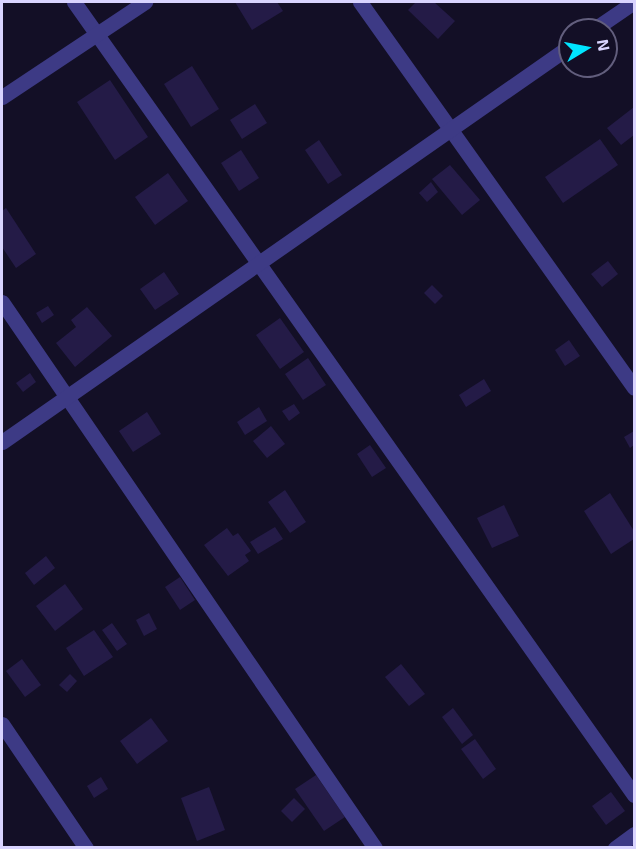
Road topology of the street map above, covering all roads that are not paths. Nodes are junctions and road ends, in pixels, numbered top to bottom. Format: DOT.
graph roads {
  1 [pos="75,2"];
  2 [pos="145,2"];
  3 [pos="360,2"];
  4 [pos="634,2"];
  5 [pos="611,18"];
  6 [pos="97,33"];
  7 [pos="558,54"];
  8 [pos="2,97"];
  9 [pos="450,129"];
  10 [pos="259,262"];
  11 [pos="2,302"];
  12 [pos="634,388"];
  13 [pos="66,396"];
  14 [pos="2,442"];
  15 [pos="2,724"];
  16 [pos="634,795"];
  17 [pos="634,834"];
  18 [pos="86,848"];
  19 [pos="375,848"];
  20 [pos="615,848"];
  1 -- 6 [label="street"];
  2 -- 6 [label="street"];
  3 -- 9 [label="street"];
  4 -- 5 [label="street"];
  6 -- 8 [label="street"];
  6 -- 10 [label="street"];
  7 -- 9 [label="street"];
  9 -- 10 [label="street"];
  9 -- 12 [label="street"];
  10 -- 13 [label="street"];
  10 -- 16 [label="street"];
  11 -- 13 [label="street"];
  13 -- 14 [label="street"];
  13 -- 19 [label="street"];
  15 -- 18 [label="street"];
  17 -- 20 [label="street"];
}
